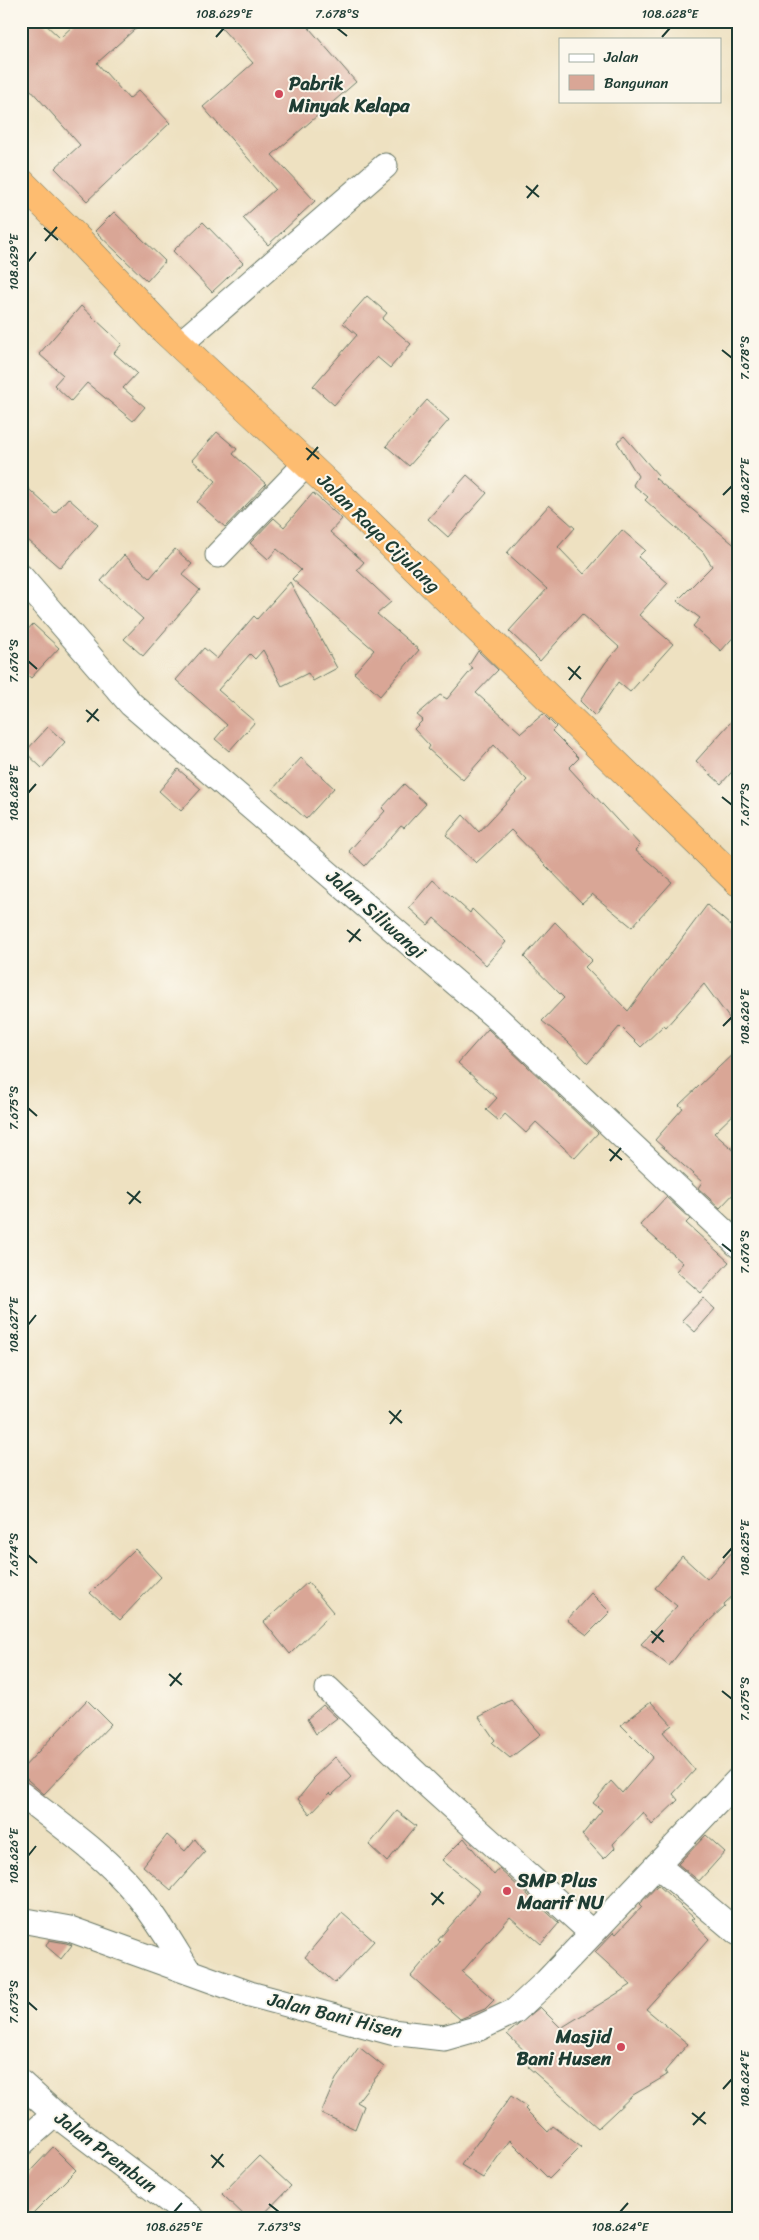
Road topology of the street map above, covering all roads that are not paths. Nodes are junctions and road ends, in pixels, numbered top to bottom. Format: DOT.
graph roads {
  1 [pos="385,166"];
  2 [pos="21,182"];
  3 [pos="180,344"];
  4 [pos="307,463"];
  5 [pos="218,555"];
  6 [pos="21,577"];
  7 [pos="738,882"];
  8 [pos="738,1245"];
  9 [pos="328,1689"];
  10 [pos="738,1780"];
  11 [pos="21,1794"];
  12 [pos="657,1865"];
  13 [pos="21,1920"];
  14 [pos="592,1933"];
  15 [pos="738,1933"];
  16 [pos="189,1972"];
  17 [pos="21,2083"];
  18 [pos="55,2114"];
  19 [pos="21,2144"];
  20 [pos="193,2219"];
  1 -- 3 [label="street"];
  2 -- 3 [label="highway, Jalan Raya Cijulang"];
  3 -- 4 [label="highway, Jalan Raya Cijulang"];
  4 -- 5 [label="street"];
  4 -- 7 [label="highway, Jalan Raya Cijulang"];
  6 -- 8 [label="street, Jalan Siliwangi"];
  9 -- 14 [label="street"];
  10 -- 12 [label="street, Jalan Bani Hisen"];
  11 -- 16 [label="street"];
  12 -- 14 [label="street, Jalan Bani Hisen"];
  12 -- 15 [label="street"];
  13 -- 16 [label="street, Jalan Bani Hisen"];
  14 -- 16 [label="street, Jalan Bani Hisen"];
  17 -- 18 [label="street, Jalan Prembun"];
  18 -- 19 [label="street"];
  18 -- 20 [label="street, Jalan Prembun"];
}
